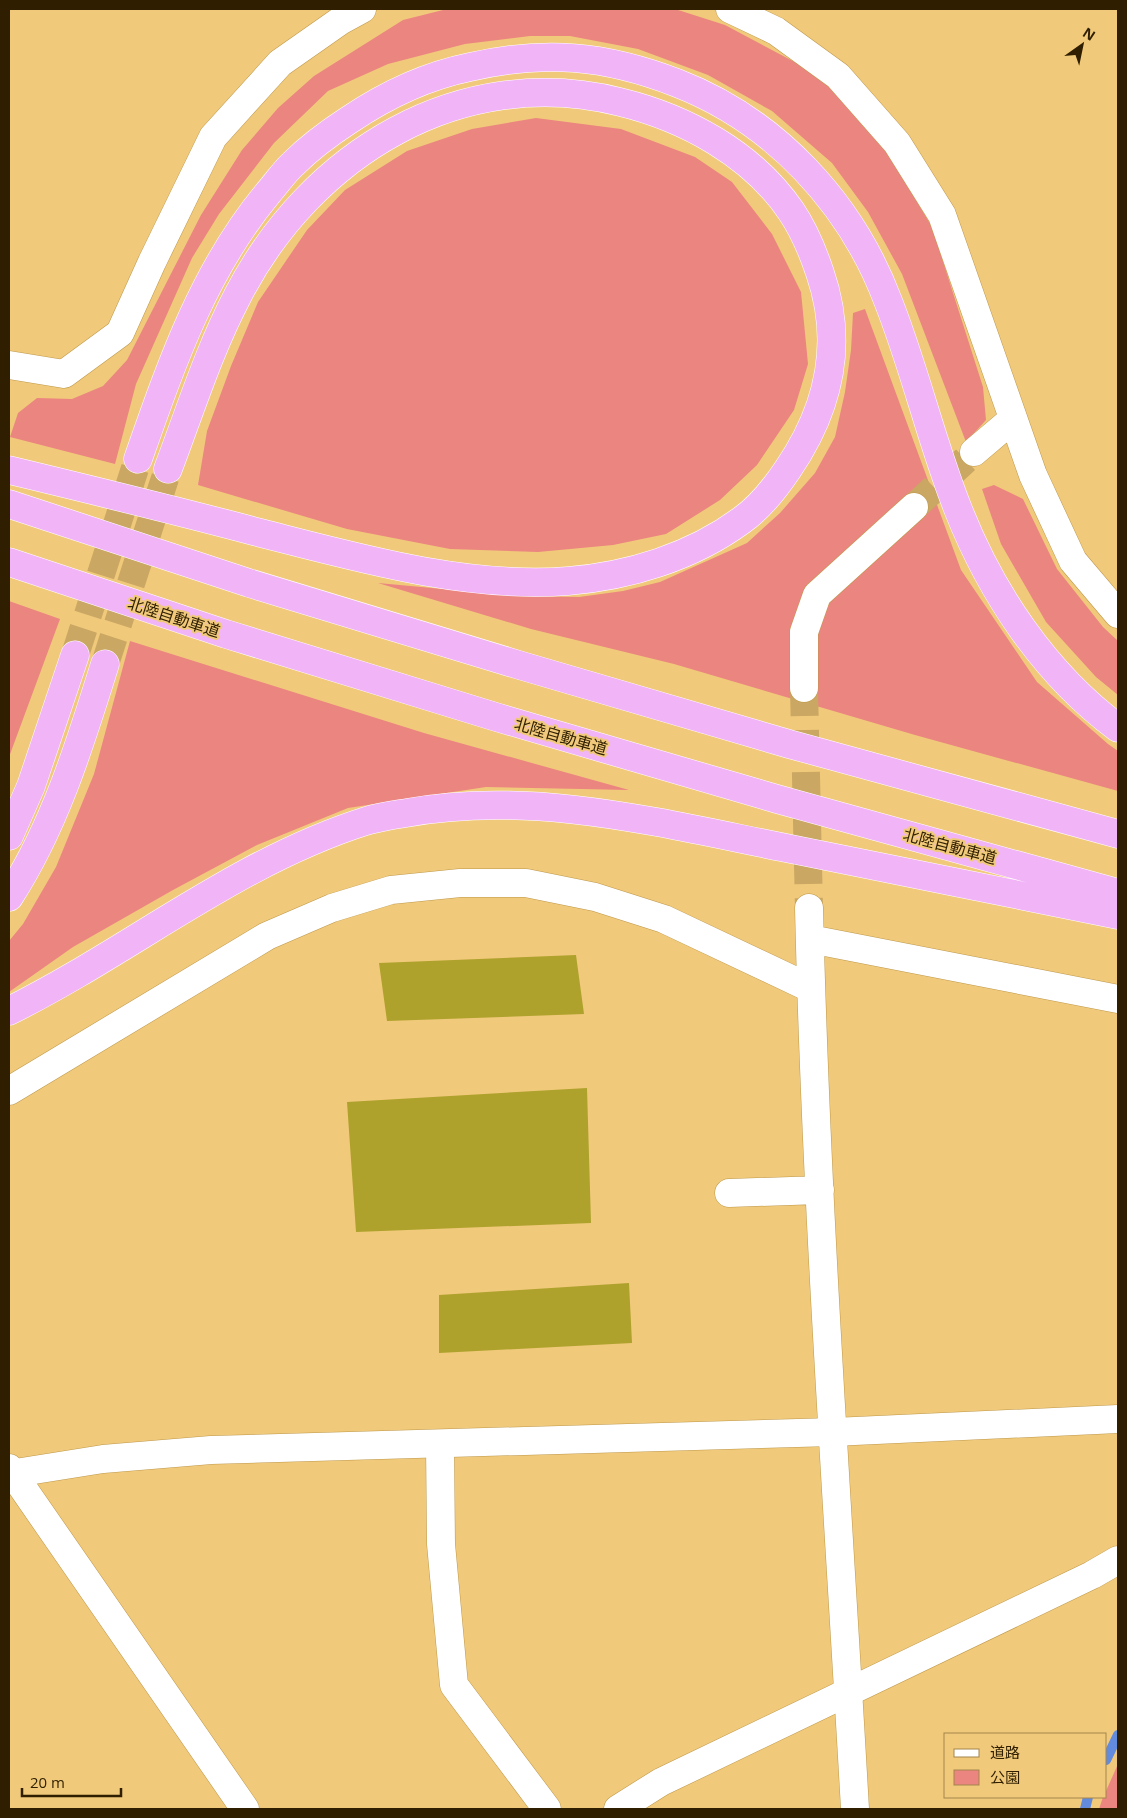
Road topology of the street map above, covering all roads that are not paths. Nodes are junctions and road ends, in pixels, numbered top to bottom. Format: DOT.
graph roads {
  1 [pos="730,9"];
  2 [pos="358,10"];
  3 [pos="776,20"];
  4 [pos="9,365"];
  5 [pos="1013,420"];
  6 [pos="974,452"];
  7 [pos="138,459"];
  8 [pos="168,469"];
  9 [pos="9,470"];
  10 [pos="9,504"];
  11 [pos="914,507"];
  12 [pos="9,562"];
  13 [pos="1118,614"];
  14 [pos="75,655"];
  15 [pos="105,664"];
  16 [pos="804,688"];
  17 [pos="1118,728"];
  18 [pos="1118,834"];
  19 [pos="9,836"];
  20 [pos="1118,893"];
  21 [pos="9,898"];
  22 [pos="809,908"];
  23 [pos="1118,915"];
  24 [pos="810,939"];
  25 [pos="810,988"];
  26 [pos="1118,999"];
  27 [pos="9,1011"];
  28 [pos="9,1091"];
  29 [pos="820,1190"];
  30 [pos="729,1193"];
  31 [pos="1118,1419"];
  32 [pos="832,1432"];
  33 [pos="440,1444"];
  34 [pos="10,1472"];
  35 [pos="1118,1560"];
  36 [pos="848,1693"];
  37 [pos="245,1809"];
  38 [pos="548,1809"];
  39 [pos="618,1809"];
  40 [pos="855,1809"];
  1 -- 3 [label="street"];
  2 -- 4 [label="street"];
  3 -- 5 [label="street"];
  5 -- 6 [label="street"];
  5 -- 13 [label="street"];
  7 -- 17 [label="highway"];
  8 -- 9 [label="highway"];
  10 -- 18 [label="highway"];
  11 -- 16 [label="street"];
  12 -- 20 [label="highway, 北陸自動車道"];
  14 -- 19 [label="highway"];
  15 -- 21 [label="highway"];
  22 -- 24 [label="street"];
  23 -- 27 [label="highway"];
  24 -- 25 [label="street"];
  24 -- 26 [label="street"];
  25 -- 28 [label="street"];
  25 -- 29 [label="street"];
  29 -- 30 [label="street"];
  29 -- 32 [label="street"];
  31 -- 32 [label="street"];
  32 -- 33 [label="street"];
  32 -- 36 [label="street"];
  33 -- 34 [label="street"];
  33 -- 38 [label="street"];
  34 -- 37 [label="street"];
  35 -- 36 [label="street"];
  36 -- 39 [label="street"];
  36 -- 40 [label="street"];
}
